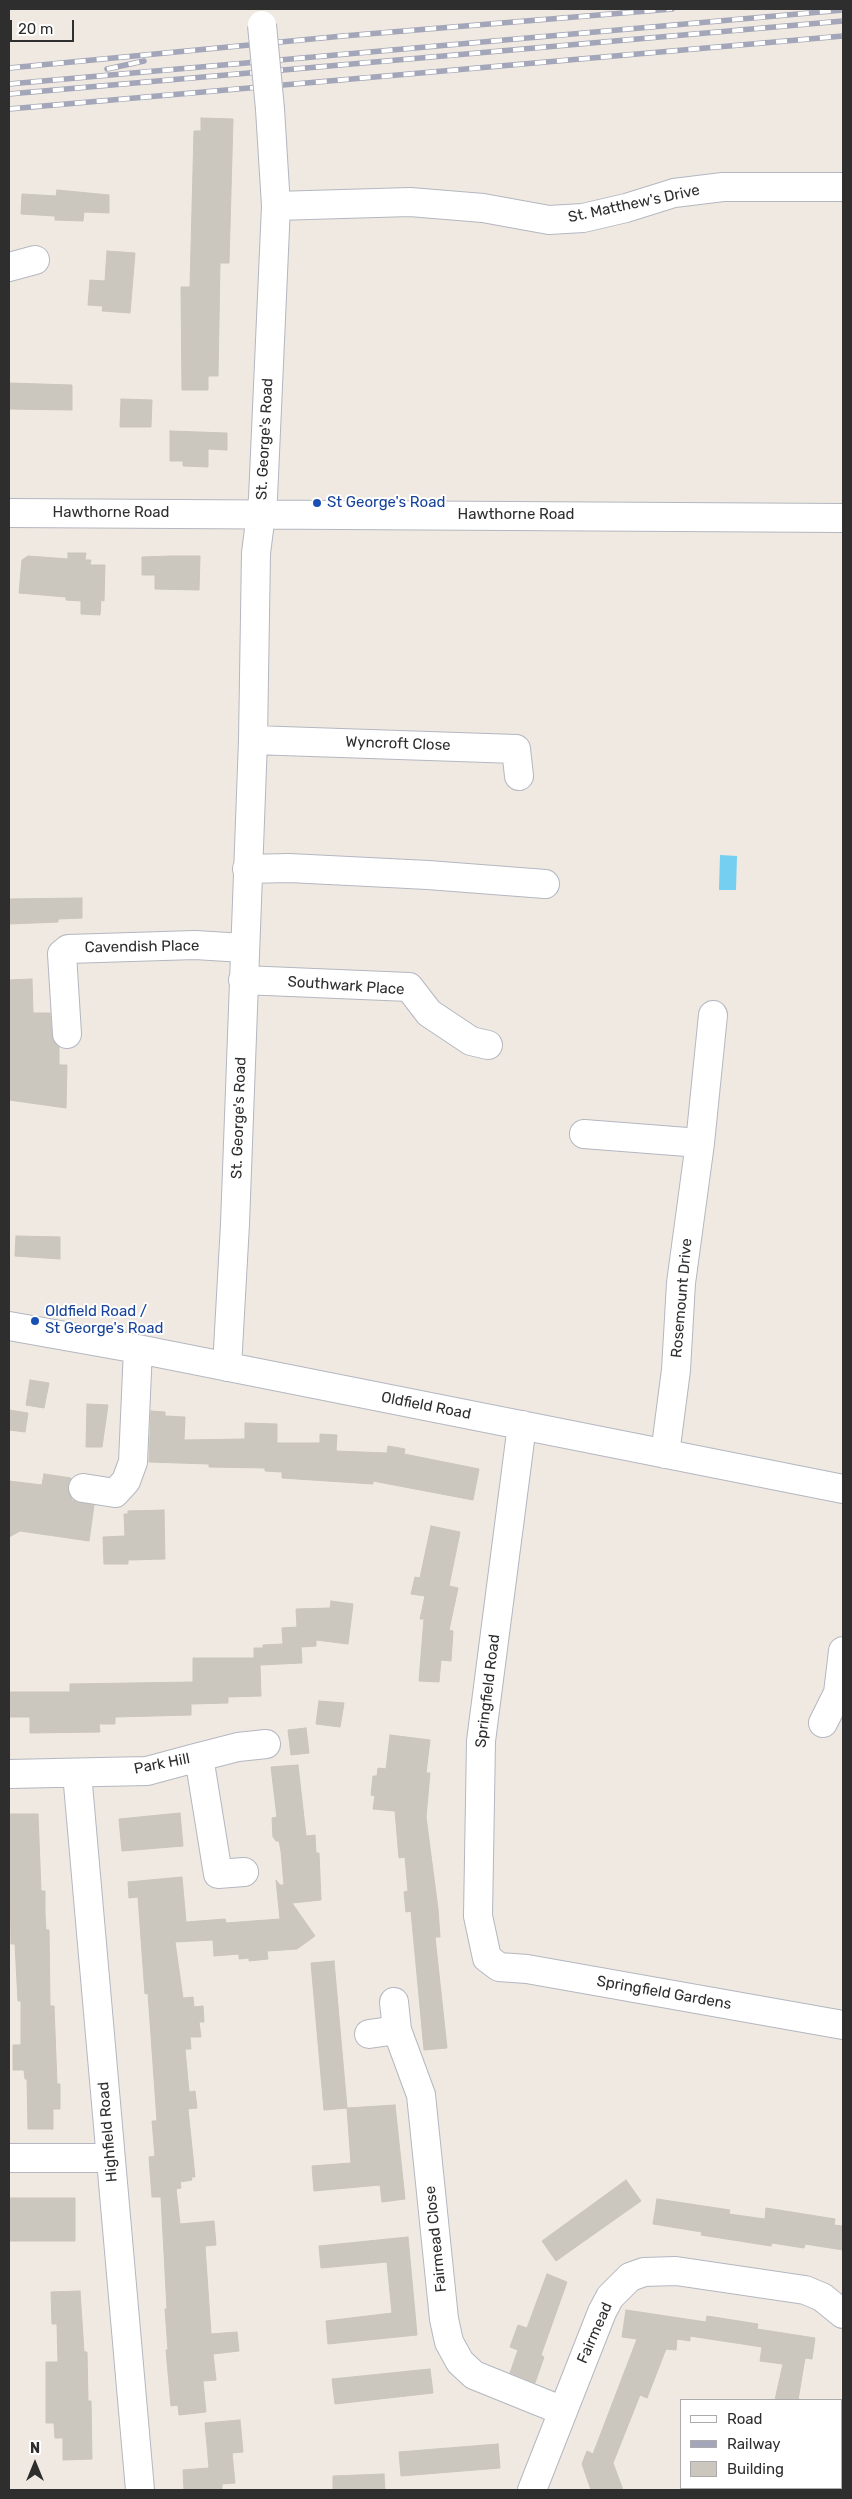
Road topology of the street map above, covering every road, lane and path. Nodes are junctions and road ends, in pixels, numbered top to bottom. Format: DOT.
graph roads {
  1 [pos="262,17"];
  2 [pos="843,187"];
  3 [pos="276,206"];
  4 [pos="36,260"];
  5 [pos="9,266"];
  6 [pos="9,513"];
  7 [pos="260,513"];
  8 [pos="843,518"];
  9 [pos="253,740"];
  10 [pos="520,776"];
  11 [pos="247,869"];
  12 [pos="545,884"];
  13 [pos="244,948"];
  14 [pos="244,980"];
  15 [pos="713,1015"];
  16 [pos="66,1034"];
  17 [pos="488,1045"];
  18 [pos="584,1134"];
  19 [pos="700,1143"];
  20 [pos="9,1326"];
  21 [pos="138,1349"];
  22 [pos="227,1367"];
  23 [pos="522,1425"];
  24 [pos="665,1454"];
  25 [pos="83,1488"];
  26 [pos="843,1489"];
  27 [pos="843,1651"];
  28 [pos="823,1723"];
  29 [pos="266,1744"];
  30 [pos="199,1757"];
  31 [pos="77,1773"];
  32 [pos="9,1774"];
  33 [pos="244,1872"];
  34 [pos="487,1958"];
  35 [pos="394,2002"];
  36 [pos="843,2025"];
  37 [pos="397,2030"];
  38 [pos="369,2034"];
  39 [pos="9,2158"];
  40 [pos="110,2158"];
  41 [pos="843,2314"];
  42 [pos="563,2411"];
  43 [pos="140,2490"];
  44 [pos="532,2490"];
  1 -- 3 [label="street, St. George's Road, bridge"];
  2 -- 3 [label="street, St. Matthew's Drive"];
  3 -- 7 [label="street, St. George's Road"];
  4 -- 5 [label="street"];
  6 -- 7 [label="street, Hawthorne Road"];
  7 -- 8 [label="street, Hawthorne Road"];
  7 -- 9 [label="street, St. George's Road"];
  9 -- 10 [label="street, Wyncroft Close"];
  9 -- 11 [label="street, St. George's Road"];
  11 -- 12 [label="street"];
  11 -- 13 [label="street, St. George's Road"];
  13 -- 14 [label="street, St. George's Road"];
  13 -- 16 [label="street, Cavendish Place"];
  14 -- 17 [label="street, Southwark Place"];
  14 -- 22 [label="street, St. George's Road"];
  15 -- 19 [label="street, Rosemount Drive"];
  18 -- 19 [label="street"];
  19 -- 24 [label="street, Rosemount Drive"];
  20 -- 21 [label="street, Oldfield Road"];
  21 -- 22 [label="street, Oldfield Road"];
  21 -- 25 [label="street"];
  22 -- 23 [label="street, Oldfield Road"];
  23 -- 24 [label="street, Oldfield Road"];
  23 -- 34 [label="street, Springfield Road"];
  24 -- 26 [label="street, Oldfield Road"];
  27 -- 28 [label="street"];
  29 -- 30 [label="street"];
  30 -- 31 [label="street, Park Hill"];
  30 -- 33 [label="street, Park Hill"];
  31 -- 32 [label="street, Park Hill"];
  31 -- 40 [label="street, Highfield Road"];
  34 -- 36 [label="street, Springfield Gardens"];
  35 -- 37 [label="street, Fairmead Close"];
  37 -- 38 [label="street"];
  37 -- 42 [label="street, Fairmead Close"];
  39 -- 40 [label="street"];
  40 -- 43 [label="street, Highfield Road"];
  41 -- 42 [label="street, Fairmead"];
  42 -- 44 [label="street, Fairmead"];
}
